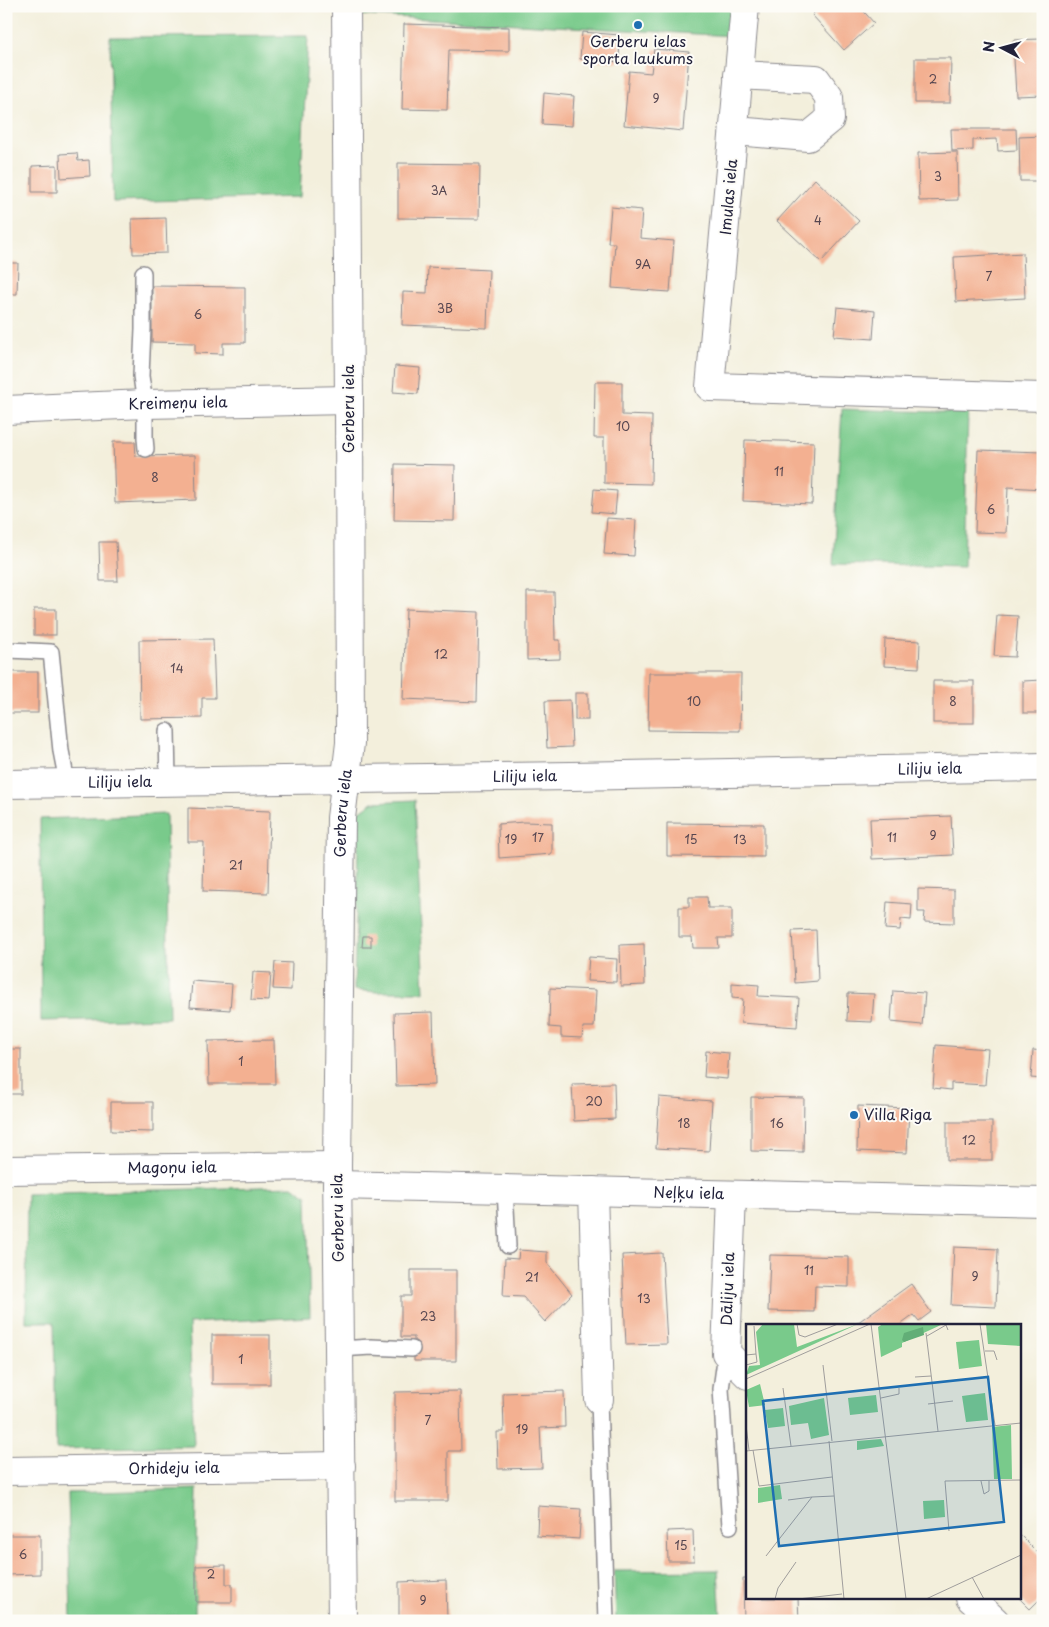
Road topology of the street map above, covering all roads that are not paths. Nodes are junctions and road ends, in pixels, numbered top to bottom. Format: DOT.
graph roads {
  1 [pos="346,6"];
  2 [pos="745,6"];
  3 [pos="738,75"];
  4 [pos="735,131"];
  5 [pos="143,273"];
  6 [pos="1043,397"];
  7 [pos="349,400"];
  8 [pos="145,404"];
  9 [pos="6,410"];
  10 [pos="146,449"];
  11 [pos="9,650"];
  12 [pos="167,731"];
  13 [pos="1043,766"];
  14 [pos="345,779"];
  15 [pos="67,782"];
  16 [pos="168,782"];
  17 [pos="6,784"];
  18 [pos="6,1170"];
  19 [pos="337,1176"];
  20 [pos="505,1189"];
  21 [pos="593,1191"];
  22 [pos="732,1195"];
  23 [pos="1043,1202"];
  24 [pos="508,1246"];
  25 [pos="340,1349"];
  26 [pos="412,1349"];
  27 [pos="726,1352"];
  28 [pos="746,1373"];
  29 [pos="599,1399"];
  30 [pos="340,1466"];
  31 [pos="6,1471"];
  32 [pos="730,1526"];
  33 [pos="972,1600"];
  34 [pos="342,1621"];
  35 [pos="606,1621"];
  36 [pos="995,1621"];
  1 -- 7 [label="street, Gerberu iela"];
  2 -- 3 [label="street, Imulas iela"];
  3 -- 4 [label="street, Imulas iela"];
  3 -- 4 [label="street"];
  4 -- 6 [label="street, Imulas iela"];
  5 -- 8 [label="lane"];
  7 -- 8 [label="street, Kreimeņu iela"];
  7 -- 14 [label="street, Gerberu iela"];
  8 -- 9 [label="street, Kreimeņu iela"];
  8 -- 10 [label="lane"];
  11 -- 15 [label="lane"];
  12 -- 16 [label="lane"];
  13 -- 14 [label="street, Liliju iela"];
  14 -- 16 [label="street, Liliju iela"];
  14 -- 19 [label="street, Gerberu iela"];
  15 -- 16 [label="street, Liliju iela"];
  15 -- 17 [label="street, Liliju iela"];
  18 -- 19 [label="street, Magoņu iela"];
  19 -- 20 [label="street, Neļķu iela"];
  19 -- 25 [label="street, Gerberu iela"];
  20 -- 21 [label="street, Neļķu iela"];
  20 -- 24 [label="lane"];
  21 -- 22 [label="street, Neļķu iela"];
  21 -- 29 [label="street"];
  22 -- 23 [label="street, Neļķu iela"];
  22 -- 27 [label="street, Dāliju iela"];
  25 -- 26 [label="lane"];
  25 -- 30 [label="street, Gerberu iela"];
  27 -- 28 [label="street"];
  27 -- 32 [label="lane"];
  29 -- 35 [label="lane"];
  30 -- 31 [label="street, Orhideju iela"];
  30 -- 34 [label="street, Gerberu iela"];
  33 -- 36 [label="street"];
}
